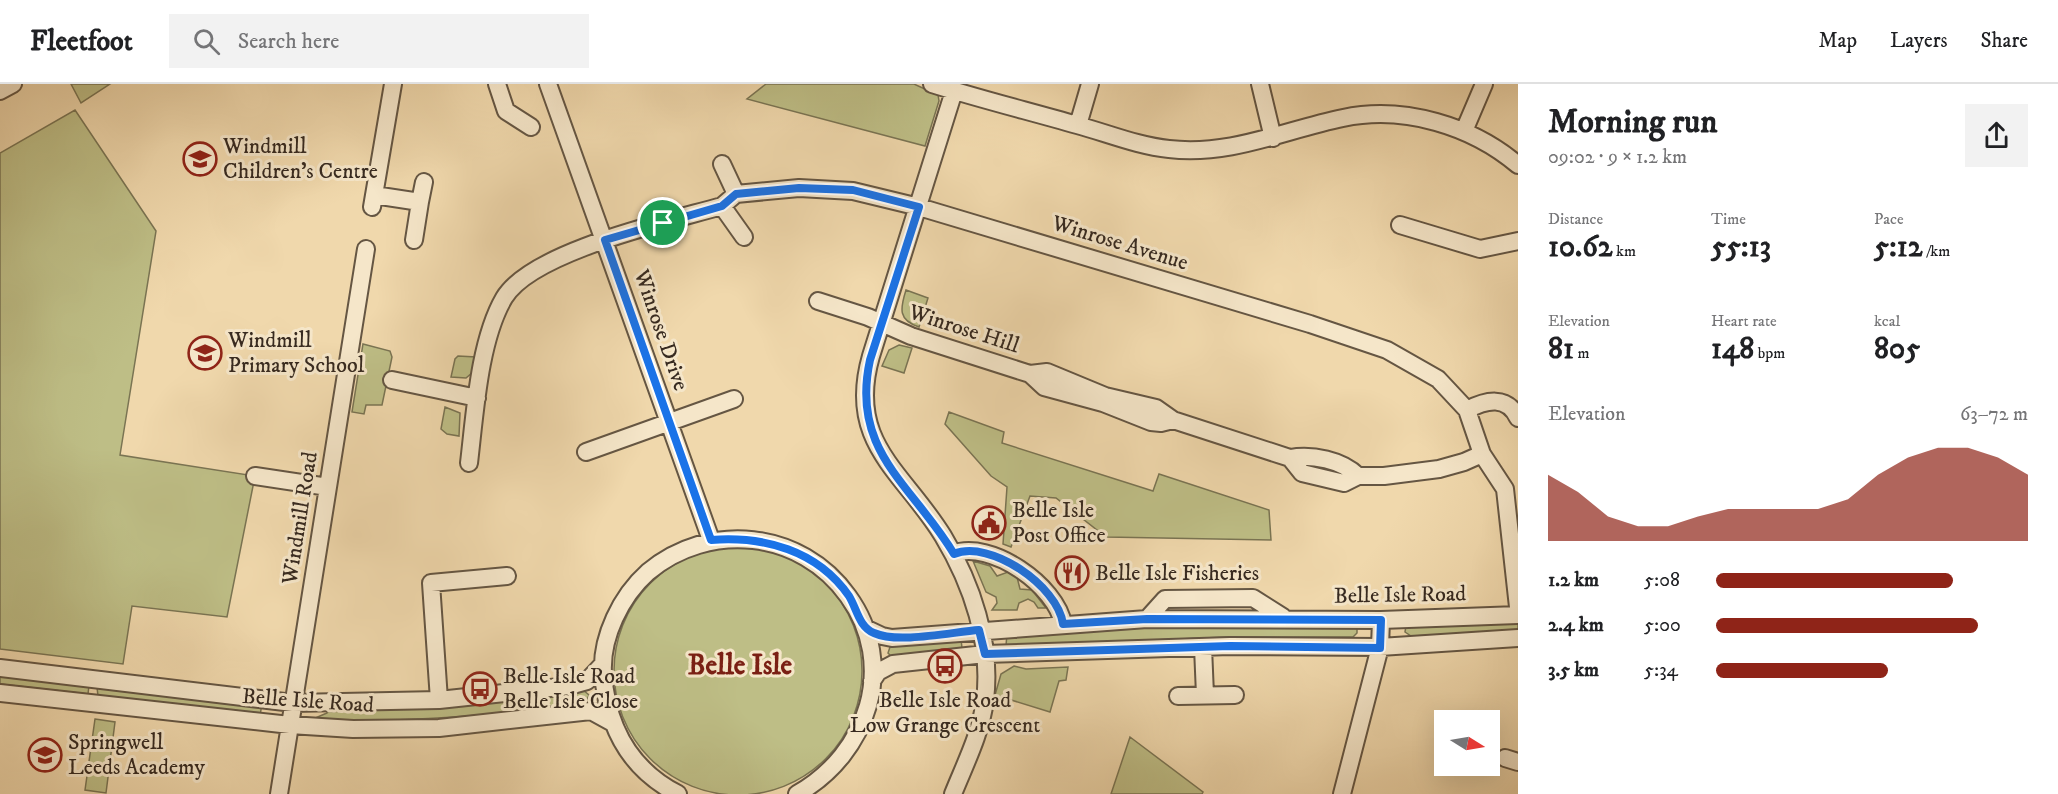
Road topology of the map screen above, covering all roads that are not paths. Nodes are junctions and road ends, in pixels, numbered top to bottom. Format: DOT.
graph roads {
  1 [pos="13,84"];
  2 [pos="393,84"];
  3 [pos="497,84"];
  4 [pos="548,84"];
  5 [pos="932,84"];
  6 [pos="1090,84"];
  7 [pos="1260,84"];
  8 [pos="1484,84"];
  9 [pos="962,90"];
  10 [pos="0,91"];
  11 [pos="1078,125"];
  12 [pos="531,127"];
  13 [pos="1464,131"];
  14 [pos="1273,138"];
  15 [pos="722,164"];
  16 [pos="1518,165"];
  17 [pos="424,182"];
  18 [pos="736,194"];
  19 [pos="420,202"];
  20 [pos="722,206"];
  21 [pos="919,207"];
  22 [pos="1400,225"];
  23 [pos="744,237"];
  24 [pos="414,240"];
  25 [pos="605,240"];
  26 [pos="1518,241"];
  27 [pos="366,249"];
  28 [pos="818,301"];
  29 [pos="881,325"];
  30 [pos="392,380"];
  31 [pos="477,398"];
  32 [pos="734,399"];
  33 [pos="1467,410"];
  34 [pos="1518,418"];
  35 [pos="669,422"];
  36 [pos="586,452"];
  37 [pos="1482,454"];
  38 [pos="469,463"];
  39 [pos="255,476"];
  40 [pos="1512,486"];
  41 [pos="328,487"];
  42 [pos="711,540"];
  43 [pos="954,554"];
  44 [pos="507,576"];
  45 [pos="1518,607"];
  46 [pos="1518,615"];
  47 [pos="1381,620"];
  48 [pos="1063,624"];
  49 [pos="865,628"];
  50 [pos="979,630"];
  51 [pos="1518,638"];
  52 [pos="1203,647"];
  53 [pos="1380,648"];
  54 [pos="985,654"];
  55 [pos="603,664"];
  56 [pos="0,668"];
  57 [pos="872,681"];
  58 [pos="0,693"];
  59 [pos="1235,694"];
  60 [pos="1205,695"];
  61 [pos="1178,696"];
  62 [pos="439,700"];
  63 [pos="293,703"];
  64 [pos="611,722"];
  65 [pos="290,725"];
  66 [pos="279,794"];
  67 [pos="678,794"];
  68 [pos="798,794"];
  69 [pos="953,794"];
  70 [pos="1342,794"];
  1 -- 10 [label="street"];
  2 -- 19 [label="street"];
  3 -- 12 [label="street"];
  4 -- 25 [label="street, Winrose Drive"];
  5 -- 9 [label="street"];
  6 -- 11 [label="street"];
  7 -- 14 [label="street"];
  8 -- 13 [label="street"];
  9 -- 11 [label="street"];
  9 -- 21 [label="street"];
  11 -- 14 [label="street"];
  13 -- 14 [label="street"];
  13 -- 16 [label="street"];
  15 -- 18 [label="street"];
  17 -- 19 [label="street"];
  18 -- 20 [label="street"];
  18 -- 21 [label="street, Winrose Avenue"];
  19 -- 24 [label="street"];
  20 -- 23 [label="street"];
  20 -- 25 [label="street"];
  21 -- 29 [label="street"];
  21 -- 33 [label="street, Winrose Avenue"];
  22 -- 26 [label="street"];
  25 -- 31 [label="street"];
  25 -- 35 [label="street, Winrose Drive"];
  27 -- 41 [label="street, Windmill Road"];
  28 -- 29 [label="street, Winrose Hill"];
  29 -- 37 [label="street, Winrose Hill"];
  29 -- 43 [label="street"];
  30 -- 31 [label="street"];
  31 -- 38 [label="street"];
  32 -- 35 [label="street, Winrose Drive"];
  33 -- 34 [label="street"];
  33 -- 37 [label="street, Winrose Avenue"];
  35 -- 36 [label="street, Winrose Drive"];
  35 -- 42 [label="street, Winrose Drive"];
  37 -- 40 [label="street, Winrose Avenue"];
  39 -- 41 [label="street"];
  40 -- 45 [label="street, Winrose Avenue"];
  41 -- 63 [label="street, Windmill Road"];
  42 -- 49 [label="street"];
  42 -- 55 [label="street"];
  43 -- 48 [label="street"];
  43 -- 50 [label="street"];
  44 -- 62 [label="street"];
  46 -- 47 [label="street, Belle Isle Road"];
  47 -- 48 [label="street, Belle Isle Road"];
  47 -- 53 [label="street"];
  48 -- 50 [label="street, Belle Isle Road"];
  49 -- 50 [label="street, Belle Isle Road"];
  49 -- 57 [label="street"];
  50 -- 54 [label="street"];
  51 -- 53 [label="street"];
  52 -- 53 [label="street"];
  52 -- 54 [label="street"];
  52 -- 60 [label="street"];
  53 -- 70 [label="street"];
  54 -- 57 [label="street"];
  54 -- 69 [label="street"];
  55 -- 62 [label="street, Belle Isle Road"];
  55 -- 64 [label="street"];
  56 -- 63 [label="street, Belle Isle Road"];
  57 -- 68 [label="street"];
  58 -- 65 [label="street, Belle Isle Road"];
  59 -- 60 [label="street"];
  60 -- 61 [label="street"];
  62 -- 63 [label="street, Belle Isle Road"];
  63 -- 65 [label="street, Windmill Road"];
  64 -- 65 [label="street, Belle Isle Road"];
  64 -- 67 [label="street"];
  65 -- 66 [label="street, Windmill Road"];
}
